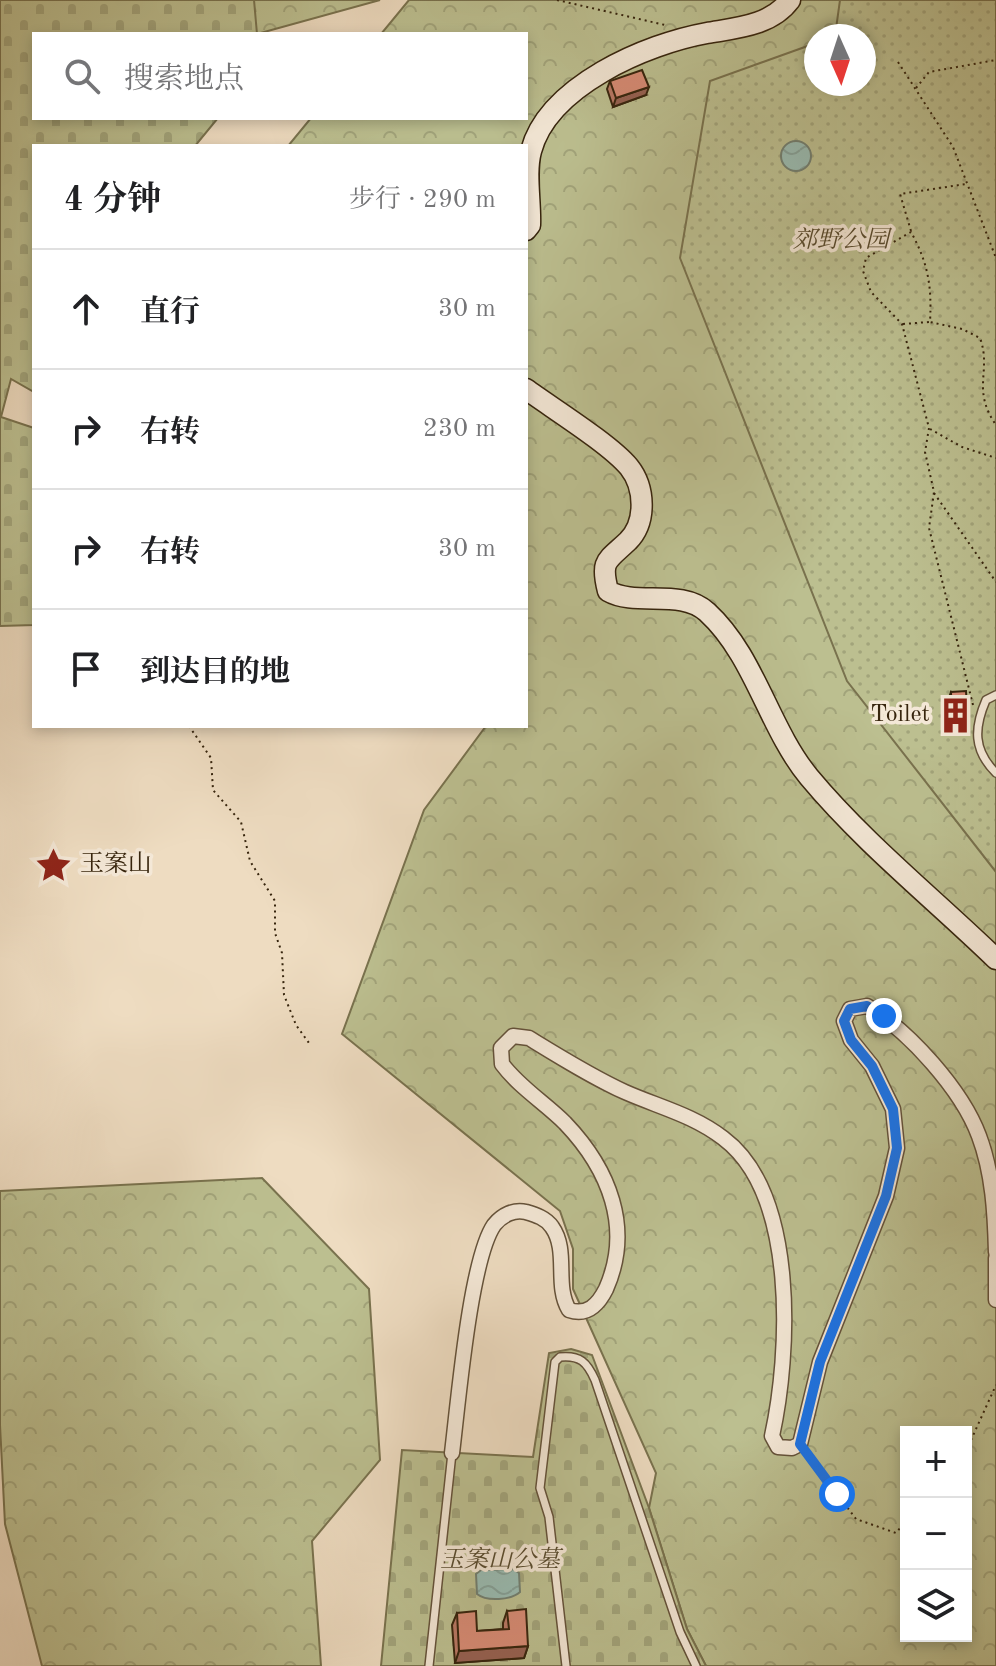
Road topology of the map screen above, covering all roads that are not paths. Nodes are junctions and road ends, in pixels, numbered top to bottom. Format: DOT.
graph roads {
  1 [pos="790,0"];
  2 [pos="528,228"];
  3 [pos="528,391"];
  4 [pos="996,695"];
  5 [pos="996,773"];
  6 [pos="996,959"];
  7 [pos="996,1255"];
  8 [pos="996,1300"];
  9 [pos="452,1453"];
  10 [pos="429,1666"];
  11 [pos="566,1666"];
  12 [pos="696,1666"];
  1 -- 2 [label="street"];
  3 -- 6 [label="street"];
  4 -- 5 [label="lane"];
  7 -- 8 [label="street"];
  7 -- 9 [label="street"];
  9 -- 10 [label="lane"];
  11 -- 12 [label="lane"];
}
